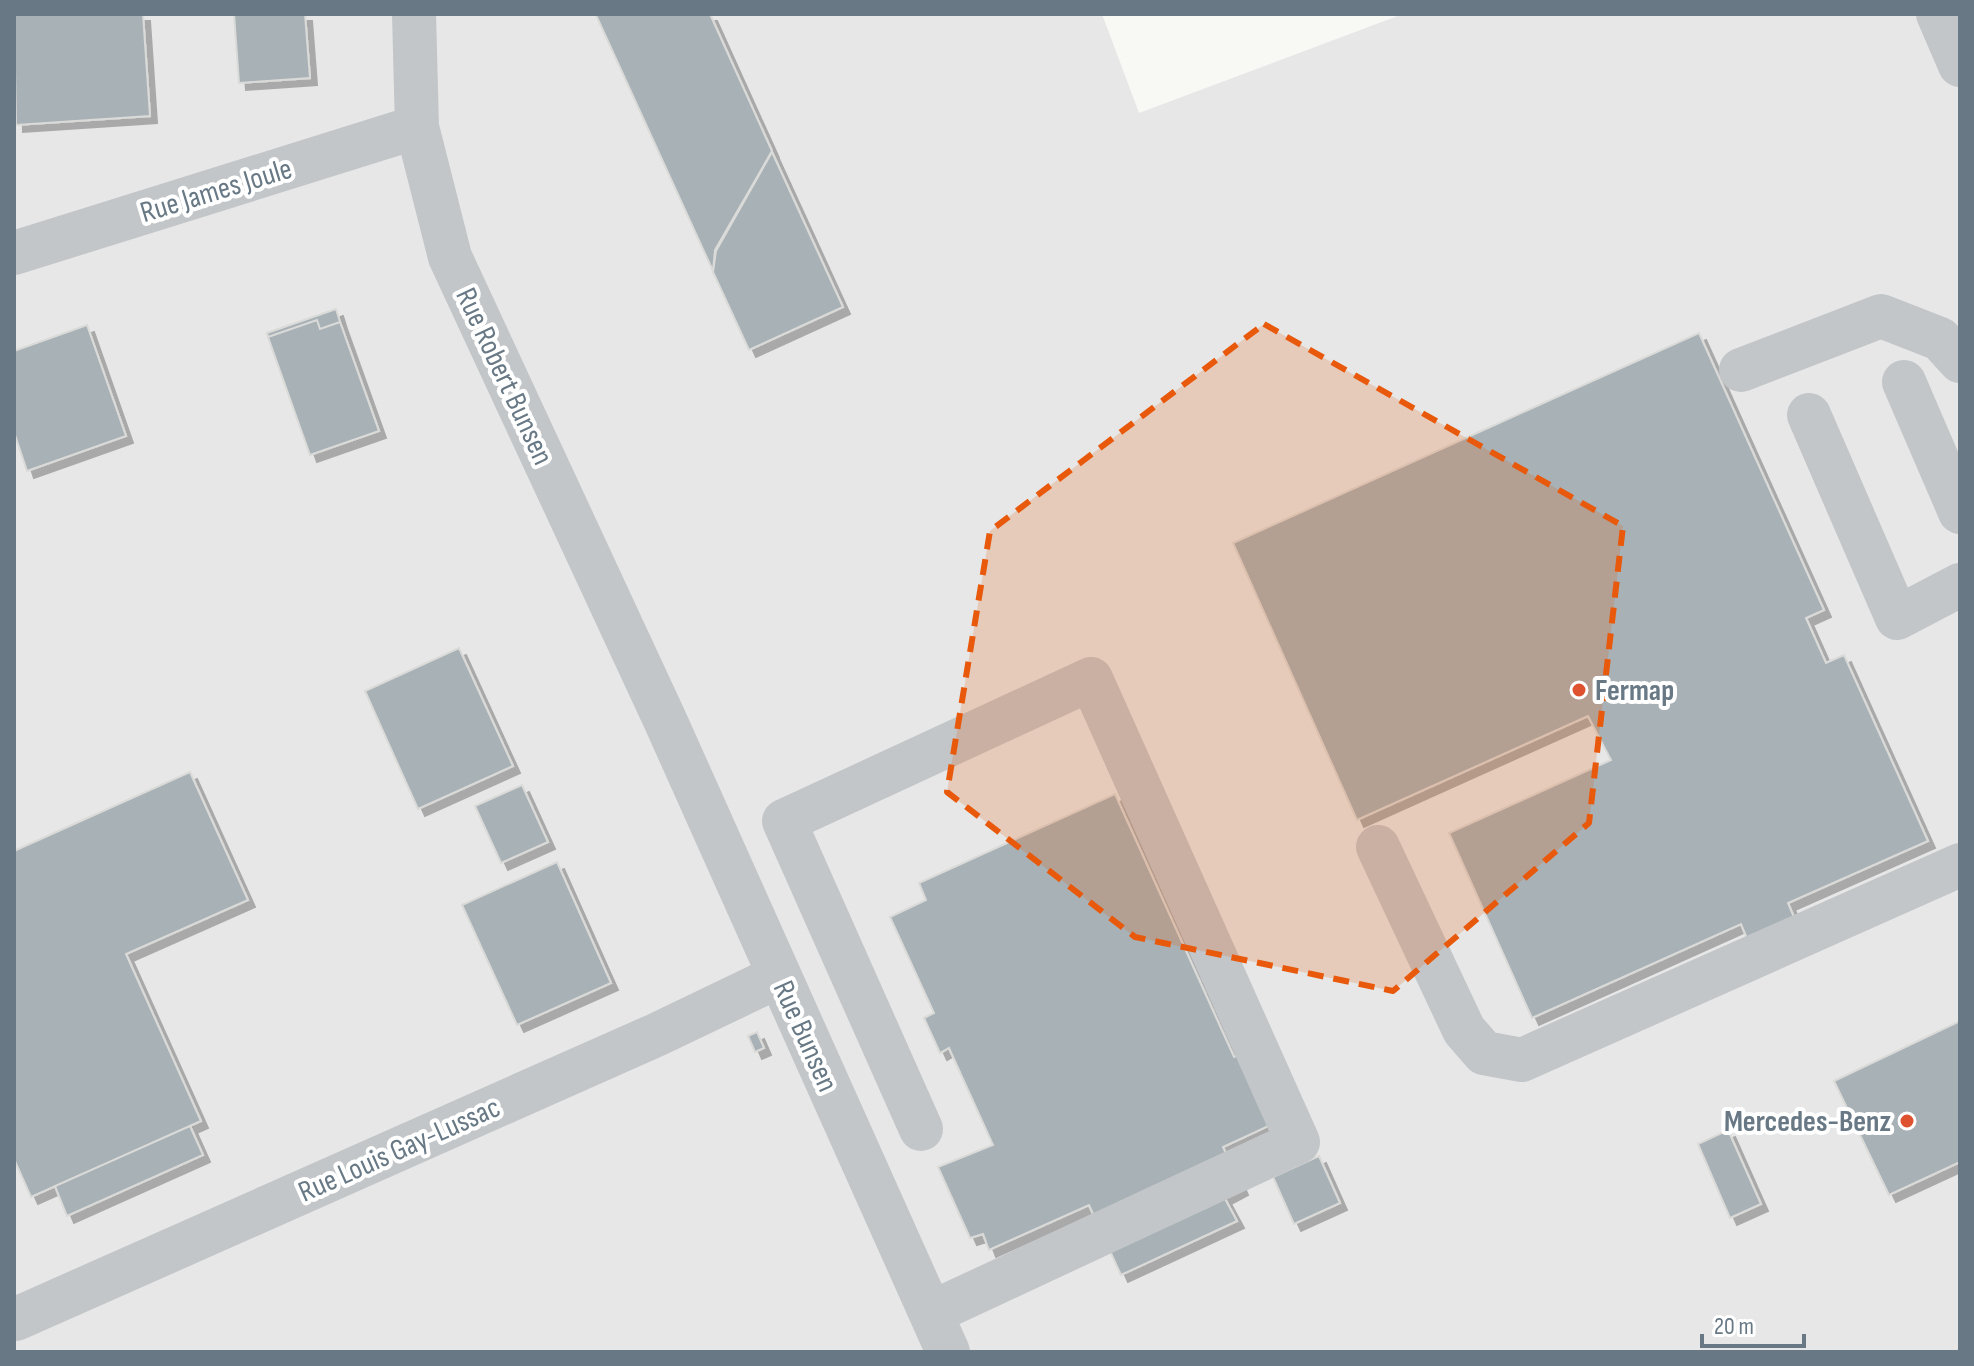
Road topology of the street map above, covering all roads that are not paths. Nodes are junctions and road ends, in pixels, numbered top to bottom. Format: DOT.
graph roads {
  1 [pos="414,14"];
  2 [pos="1938,14"];
  3 [pos="1960,65"];
  4 [pos="417,127"];
  5 [pos="14,253"];
  6 [pos="1960,361"];
  7 [pos="1741,370"];
  8 [pos="1904,382"];
  9 [pos="1809,415"];
  10 [pos="1960,512"];
  11 [pos="1960,585"];
  12 [pos="665,720"];
  13 [pos="1378,847"];
  14 [pos="1960,865"];
  15 [pos="818,898"];
  16 [pos="758,928"];
  17 [pos="779,976"];
  18 [pos="921,1129"];
  19 [pos="931,1313"];
  20 [pos="16,1319"];
  21 [pos="948,1352"];
  1 -- 4 [label="street, Rue Robert Bunsen"];
  2 -- 3 [label="street"];
  4 -- 5 [label="street, Rue James Joule"];
  4 -- 12 [label="street, Rue Robert Bunsen"];
  6 -- 7 [label="street"];
  8 -- 10 [label="street"];
  9 -- 11 [label="street"];
  12 -- 16 [label="street, Rue Bunsen"];
  13 -- 14 [label="street"];
  15 -- 16 [label="street"];
  15 -- 18 [label="street"];
  15 -- 19 [label="street"];
  16 -- 17 [label="street, Rue Bunsen"];
  17 -- 19 [label="street, Rue Bunsen"];
  17 -- 20 [label="street, Rue Louis Gay-Lussac"];
  19 -- 21 [label="street, Rue Bunsen"];
}
